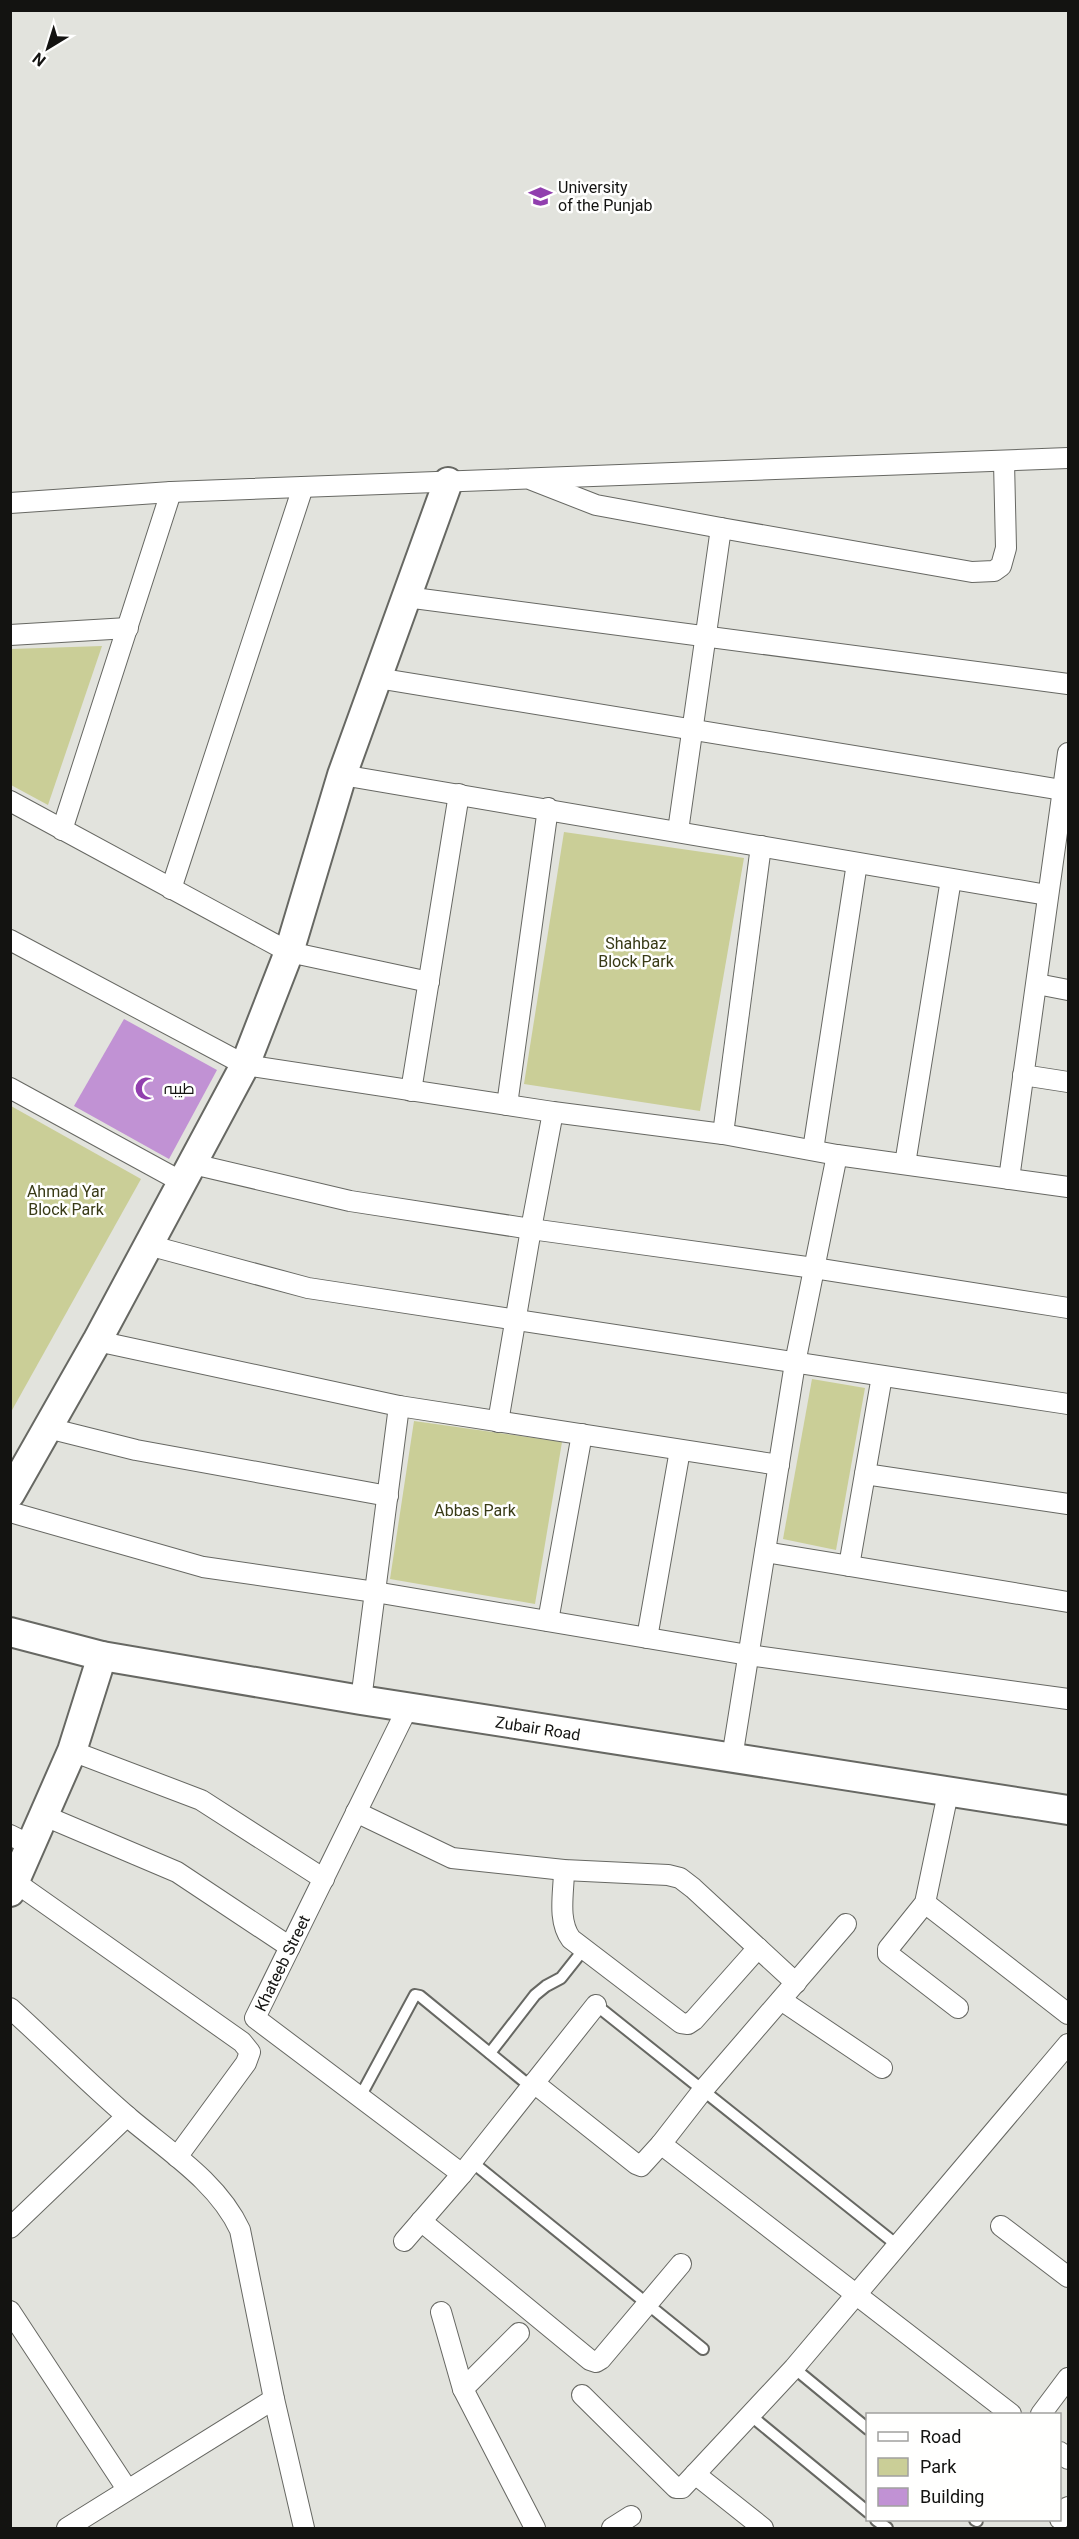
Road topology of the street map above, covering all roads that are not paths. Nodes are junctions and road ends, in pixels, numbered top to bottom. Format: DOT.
graph roads {
  1 [pos="1068,458"];
  2 [pos="1004,462"];
  3 [pos="526,478"];
  4 [pos="448,482"];
  5 [pos="303,487"];
  6 [pos="171,492"];
  7 [pos="10,503"];
  8 [pos="721,528"];
  9 [pos="406,597"];
  10 [pos="128,628"];
  11 [pos="10,635"];
  12 [pos="707,636"];
  13 [pos="377,678"];
  14 [pos="1068,684"];
  15 [pos="693,730"];
  16 [pos="1068,753"];
  17 [pos="342,775"];
  18 [pos="1062,790"];
  19 [pos="459,794"];
  20 [pos="10,801"];
  21 [pos="548,808"];
  22 [pos="62,830"];
  23 [pos="678,831"];
  24 [pos="761,846"];
  25 [pos="857,863"];
  26 [pos="951,879"];
  27 [pos="171,889"];
  28 [pos="1047,895"];
  29 [pos="10,940"];
  30 [pos="289,952"];
  31 [pos="429,982"];
  32 [pos="1037,984"];
  33 [pos="1068,990"];
  34 [pos="245,1065"];
  35 [pos="1023,1075"];
  36 [pos="1068,1082"];
  37 [pos="10,1088"];
  38 [pos="411,1091"];
  39 [pos="507,1105"];
  40 [pos="553,1112"];
  41 [pos="723,1134"];
  42 [pos="813,1150"];
  43 [pos="837,1155"];
  44 [pos="905,1164"];
  45 [pos="187,1173"];
  46 [pos="1009,1179"];
  47 [pos="1068,1187"];
  48 [pos="531,1229"];
  49 [pos="148,1245"];
  50 [pos="814,1268"];
  51 [pos="1068,1308"];
  52 [pos="515,1319"];
  53 [pos="97,1341"];
  54 [pos="795,1363"];
  55 [pos="882,1376"];
  56 [pos="1068,1404"];
  57 [pos="399,1406"];
  58 [pos="498,1422"];
  59 [pos="48,1428"];
  60 [pos="582,1434"];
  61 [pos="680,1450"];
  62 [pos="779,1465"];
  63 [pos="865,1474"];
  64 [pos="10,1494"];
  65 [pos="388,1496"];
  66 [pos="1068,1504"];
  67 [pos="10,1512"];
  68 [pos="765,1552"];
  69 [pos="849,1566"];
  70 [pos="375,1592"];
  71 [pos="1068,1602"];
  72 [pos="548,1621"];
  73 [pos="10,1632"];
  74 [pos="647,1638"];
  75 [pos="748,1655"];
  76 [pos="102,1656"];
  77 [pos="1068,1699"];
  78 [pos="361,1700"];
  79 [pos="408,1707"];
  80 [pos="72,1751"];
  81 [pos="732,1758"];
  82 [pos="948,1793"];
  83 [pos="1068,1810"];
  84 [pos="356,1812"];
  85 [pos="45,1816"];
  86 [pos="21,1841"];
  87 [pos="564,1870"];
  88 [pos="324,1879"];
  89 [pos="13,1887"];
  90 [pos="925,1903"];
  91 [pos="846,1924"];
  92 [pos="290,1947"];
  93 [pos="758,1948"];
  94 [pos="584,1949"];
  95 [pos="795,1983"];
  96 [pos="781,2000"];
  97 [pos="596,2005"];
  98 [pos="10,2008"];
  99 [pos="958,2008"];
  100 [pos="1068,2014"];
  101 [pos="255,2018"];
  102 [pos="242,2042"];
  103 [pos="1068,2044"];
  104 [pos="490,2053"];
  105 [pos="882,2068"];
  106 [pos="533,2085"];
  107 [pos="703,2090"];
  108 [pos="360,2097"];
  109 [pos="127,2116"];
  110 [pos="661,2144"];
  111 [pos="177,2157"];
  112 [pos="467,2168"];
  113 [pos="421,2221"];
  114 [pos="1001,2226"];
  115 [pos="10,2228"];
  116 [pos="404,2241"];
  117 [pos="897,2245"];
  118 [pos="681,2264"];
  119 [pos="1068,2277"];
  120 [pos="856,2295"];
  121 [pos="647,2304"];
  122 [pos="10,2311"];
  123 [pos="441,2312"];
  124 [pos="519,2333"];
  125 [pos="703,2349"];
  126 [pos="794,2368"];
  127 [pos="1068,2378"];
  128 [pos="463,2389"];
  129 [pos="582,2395"];
  130 [pos="274,2399"];
  131 [pos="1008,2413"];
  132 [pos="1042,2413"];
  133 [pos="750,2415"];
  134 [pos="866,2428"];
  135 [pos="696,2474"];
  136 [pos="127,2489"];
  137 [pos="866,2511"];
  138 [pos="630,2516"];
  139 [pos="67,2529"];
  140 [pos="304,2529"];
  141 [pos="535,2529"];
  142 [pos="612,2529"];
  143 [pos="763,2529"];
  1 -- 2 [label="street"];
  2 -- 3 [label="street"];
  2 -- 8 [label="street"];
  3 -- 4 [label="street"];
  3 -- 8 [label="street"];
  4 -- 5 [label="street"];
  4 -- 9 [label="street"];
  5 -- 6 [label="street"];
  5 -- 27 [label="street"];
  6 -- 7 [label="street"];
  6 -- 10 [label="street"];
  8 -- 12 [label="street"];
  9 -- 12 [label="street"];
  9 -- 13 [label="street"];
  10 -- 11 [label="street"];
  10 -- 22 [label="street"];
  12 -- 14 [label="street"];
  12 -- 15 [label="street"];
  13 -- 15 [label="street"];
  13 -- 17 [label="street"];
  15 -- 18 [label="street"];
  15 -- 23 [label="street"];
  16 -- 18 [label="street"];
  17 -- 19 [label="street"];
  17 -- 30 [label="street"];
  18 -- 28 [label="street"];
  19 -- 21 [label="street"];
  19 -- 31 [label="street"];
  20 -- 22 [label="street"];
  21 -- 23 [label="street"];
  21 -- 39 [label="street"];
  22 -- 27 [label="street"];
  23 -- 24 [label="street"];
  24 -- 25 [label="street"];
  24 -- 41 [label="street"];
  25 -- 26 [label="street"];
  25 -- 42 [label="street"];
  26 -- 28 [label="street"];
  26 -- 44 [label="street"];
  27 -- 30 [label="street"];
  28 -- 32 [label="street"];
  29 -- 34 [label="street"];
  30 -- 31 [label="street"];
  30 -- 34 [label="street"];
  31 -- 38 [label="street"];
  32 -- 33 [label="street"];
  32 -- 35 [label="street"];
  34 -- 38 [label="street"];
  34 -- 45 [label="street"];
  35 -- 36 [label="street"];
  35 -- 46 [label="street"];
  37 -- 45 [label="street"];
  38 -- 39 [label="street"];
  39 -- 40 [label="street"];
  40 -- 41 [label="street"];
  40 -- 48 [label="street"];
  41 -- 42 [label="street"];
  42 -- 43 [label="street"];
  43 -- 44 [label="street"];
  43 -- 50 [label="street"];
  44 -- 46 [label="street"];
  45 -- 48 [label="street"];
  45 -- 49 [label="street"];
  46 -- 47 [label="street"];
  48 -- 50 [label="street"];
  48 -- 52 [label="street"];
  49 -- 52 [label="street"];
  49 -- 53 [label="street"];
  50 -- 51 [label="street"];
  50 -- 54 [label="street"];
  52 -- 54 [label="street"];
  52 -- 58 [label="street"];
  53 -- 57 [label="street"];
  53 -- 59 [label="street"];
  54 -- 55 [label="street"];
  54 -- 62 [label="street"];
  55 -- 56 [label="street"];
  55 -- 63 [label="street"];
  57 -- 58 [label="street"];
  57 -- 65 [label="street"];
  58 -- 60 [label="street"];
  59 -- 64 [label="street"];
  59 -- 65 [label="street"];
  60 -- 61 [label="street"];
  60 -- 72 [label="street"];
  61 -- 62 [label="street"];
  61 -- 74 [label="street"];
  62 -- 68 [label="street"];
  63 -- 66 [label="street"];
  63 -- 69 [label="street"];
  65 -- 70 [label="street"];
  67 -- 70 [label="street"];
  68 -- 69 [label="street"];
  68 -- 75 [label="street"];
  69 -- 71 [label="street"];
  70 -- 72 [label="street"];
  70 -- 78 [label="street"];
  72 -- 74 [label="street"];
  73 -- 76 [label="street, Zubair Road"];
  74 -- 75 [label="street"];
  75 -- 77 [label="street"];
  75 -- 81 [label="street"];
  76 -- 78 [label="street, Zubair Road"];
  76 -- 80 [label="street"];
  78 -- 79 [label="street, Zubair Road"];
  79 -- 81 [label="street, Zubair Road"];
  79 -- 84 [label="street, Khateeb Street"];
  80 -- 85 [label="street"];
  80 -- 88 [label="street"];
  81 -- 82 [label="street, Zubair Road"];
  82 -- 83 [label="street, Zubair Road"];
  82 -- 90 [label="street"];
  84 -- 87 [label="street"];
  84 -- 88 [label="street, Khateeb Street"];
  85 -- 86 [label="street"];
  85 -- 92 [label="street"];
  86 -- 89 [label="street"];
  87 -- 93 [label="street"];
  87 -- 94 [label="street"];
  88 -- 92 [label="street, Khateeb Street"];
  89 -- 102 [label="street"];
  90 -- 99 [label="street"];
  90 -- 100 [label="street"];
  91 -- 95 [label="street"];
  92 -- 101 [label="street, Khateeb Street"];
  93 -- 94 [label="street"];
  93 -- 95 [label="street"];
  94 -- 104 [label="lane"];
  95 -- 96 [label="street"];
  96 -- 105 [label="street"];
  96 -- 107 [label="street"];
  97 -- 106 [label="street"];
  97 -- 107 [label="lane"];
  98 -- 109 [label="street"];
  101 -- 102 [label="street"];
  101 -- 108 [label="street, Khateeb Street"];
  102 -- 111 [label="street"];
  103 -- 117 [label="street"];
  104 -- 106 [label="lane"];
  104 -- 108 [label="lane"];
  106 -- 110 [label="street"];
  106 -- 112 [label="street"];
  107 -- 110 [label="street"];
  107 -- 117 [label="lane"];
  108 -- 112 [label="street, Khateeb Street"];
  109 -- 111 [label="street"];
  109 -- 115 [label="street"];
  110 -- 120 [label="street"];
  111 -- 130 [label="street"];
  112 -- 113 [label="street"];
  112 -- 121 [label="lane"];
  113 -- 116 [label="street"];
  113 -- 121 [label="street"];
  114 -- 119 [label="street"];
  117 -- 120 [label="street"];
  118 -- 121 [label="street"];
  120 -- 126 [label="street"];
  120 -- 131 [label="street"];
  121 -- 125 [label="lane"];
  122 -- 136 [label="street"];
  123 -- 128 [label="street"];
  124 -- 128 [label="street"];
  126 -- 133 [label="street"];
  126 -- 134 [label="lane"];
  127 -- 132 [label="street"];
  128 -- 141 [label="street"];
  129 -- 135 [label="street"];
  130 -- 136 [label="street"];
  130 -- 140 [label="street"];
  133 -- 135 [label="street"];
  133 -- 137 [label="lane"];
  135 -- 143 [label="street"];
  136 -- 139 [label="street"];
  138 -- 142 [label="street"];
}
